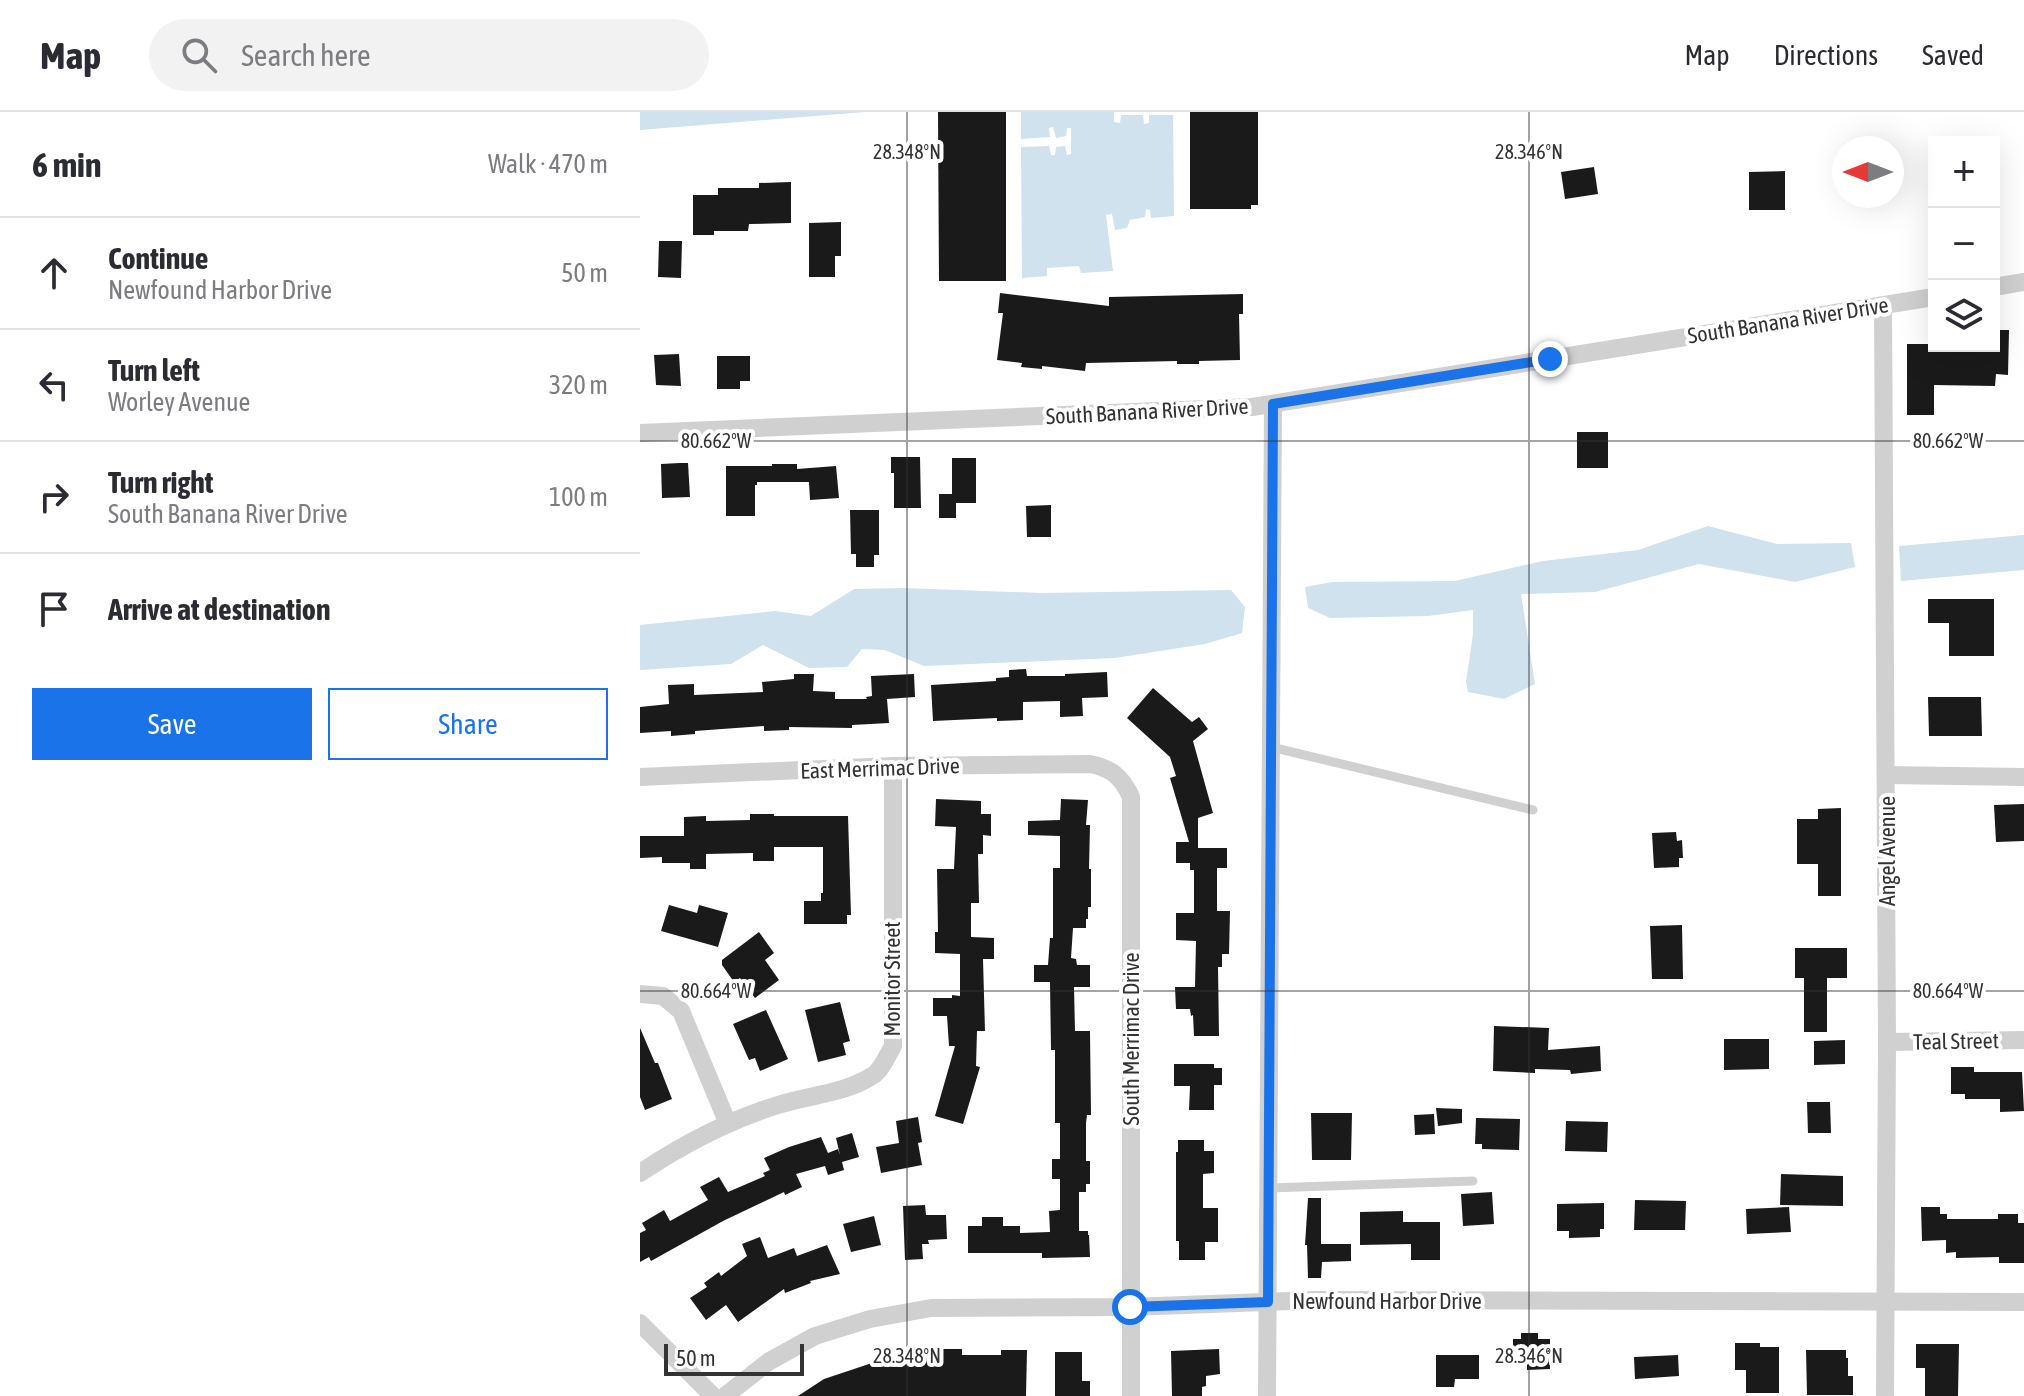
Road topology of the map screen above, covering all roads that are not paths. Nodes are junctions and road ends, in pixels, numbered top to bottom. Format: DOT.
graph roads {
  1 [pos="2024,282"];
  2 [pos="2000,286"];
  3 [pos="1928,298"];
  4 [pos="1883,305"];
  5 [pos="1273,404"];
  6 [pos="640,433"];
  7 [pos="1271,747"];
  8 [pos="893,766"];
  9 [pos="1886,775"];
  10 [pos="1117,776"];
  11 [pos="640,777"];
  12 [pos="2024,777"];
  13 [pos="1533,810"];
  14 [pos="640,994"];
  15 [pos="2024,1040"];
  16 [pos="1887,1042"];
  17 [pos="728,1124"];
  18 [pos="640,1173"];
  19 [pos="1473,1181"];
  20 [pos="1269,1188"];
  21 [pos="1268,1302"];
  22 [pos="1885,1302"];
  23 [pos="2024,1302"];
  24 [pos="1130,1307"];
  25 [pos="640,1323"];
  26 [pos="713,1396"];
  27 [pos="725,1396"];
  28 [pos="1131,1396"];
  29 [pos="1267,1396"];
  30 [pos="1885,1396"];
  1 -- 2 [label="street"];
  3 -- 4 [label="street, South Banana River Drive"];
  4 -- 5 [label="street, South Banana River Drive"];
  4 -- 9 [label="street, Angel Avenue"];
  5 -- 6 [label="street, South Banana River Drive"];
  5 -- 7 [label="street"];
  7 -- 13 [label="lane"];
  7 -- 20 [label="street"];
  8 -- 10 [label="street, East Merrimac Drive"];
  8 -- 11 [label="street, East Merrimac Drive"];
  8 -- 17 [label="street, Monitor Street"];
  9 -- 12 [label="street"];
  9 -- 16 [label="street, Angel Avenue"];
  10 -- 24 [label="street, South Merrimac Drive"];
  14 -- 17 [label="street"];
  15 -- 16 [label="street, Teal Street"];
  16 -- 22 [label="street, Angel Avenue"];
  17 -- 18 [label="street, Monitor Street"];
  19 -- 20 [label="lane"];
  20 -- 21 [label="street"];
  21 -- 22 [label="street, Newfound Harbor Drive"];
  21 -- 24 [label="street, Newfound Harbor Drive"];
  21 -- 29 [label="street"];
  22 -- 23 [label="street, Newfound Harbor Drive"];
  22 -- 30 [label="street, Angel Avenue"];
  24 -- 27 [label="street, Newfound Harbor Drive"];
  24 -- 28 [label="street, South Merrimac Drive"];
  25 -- 26 [label="street"];
}
